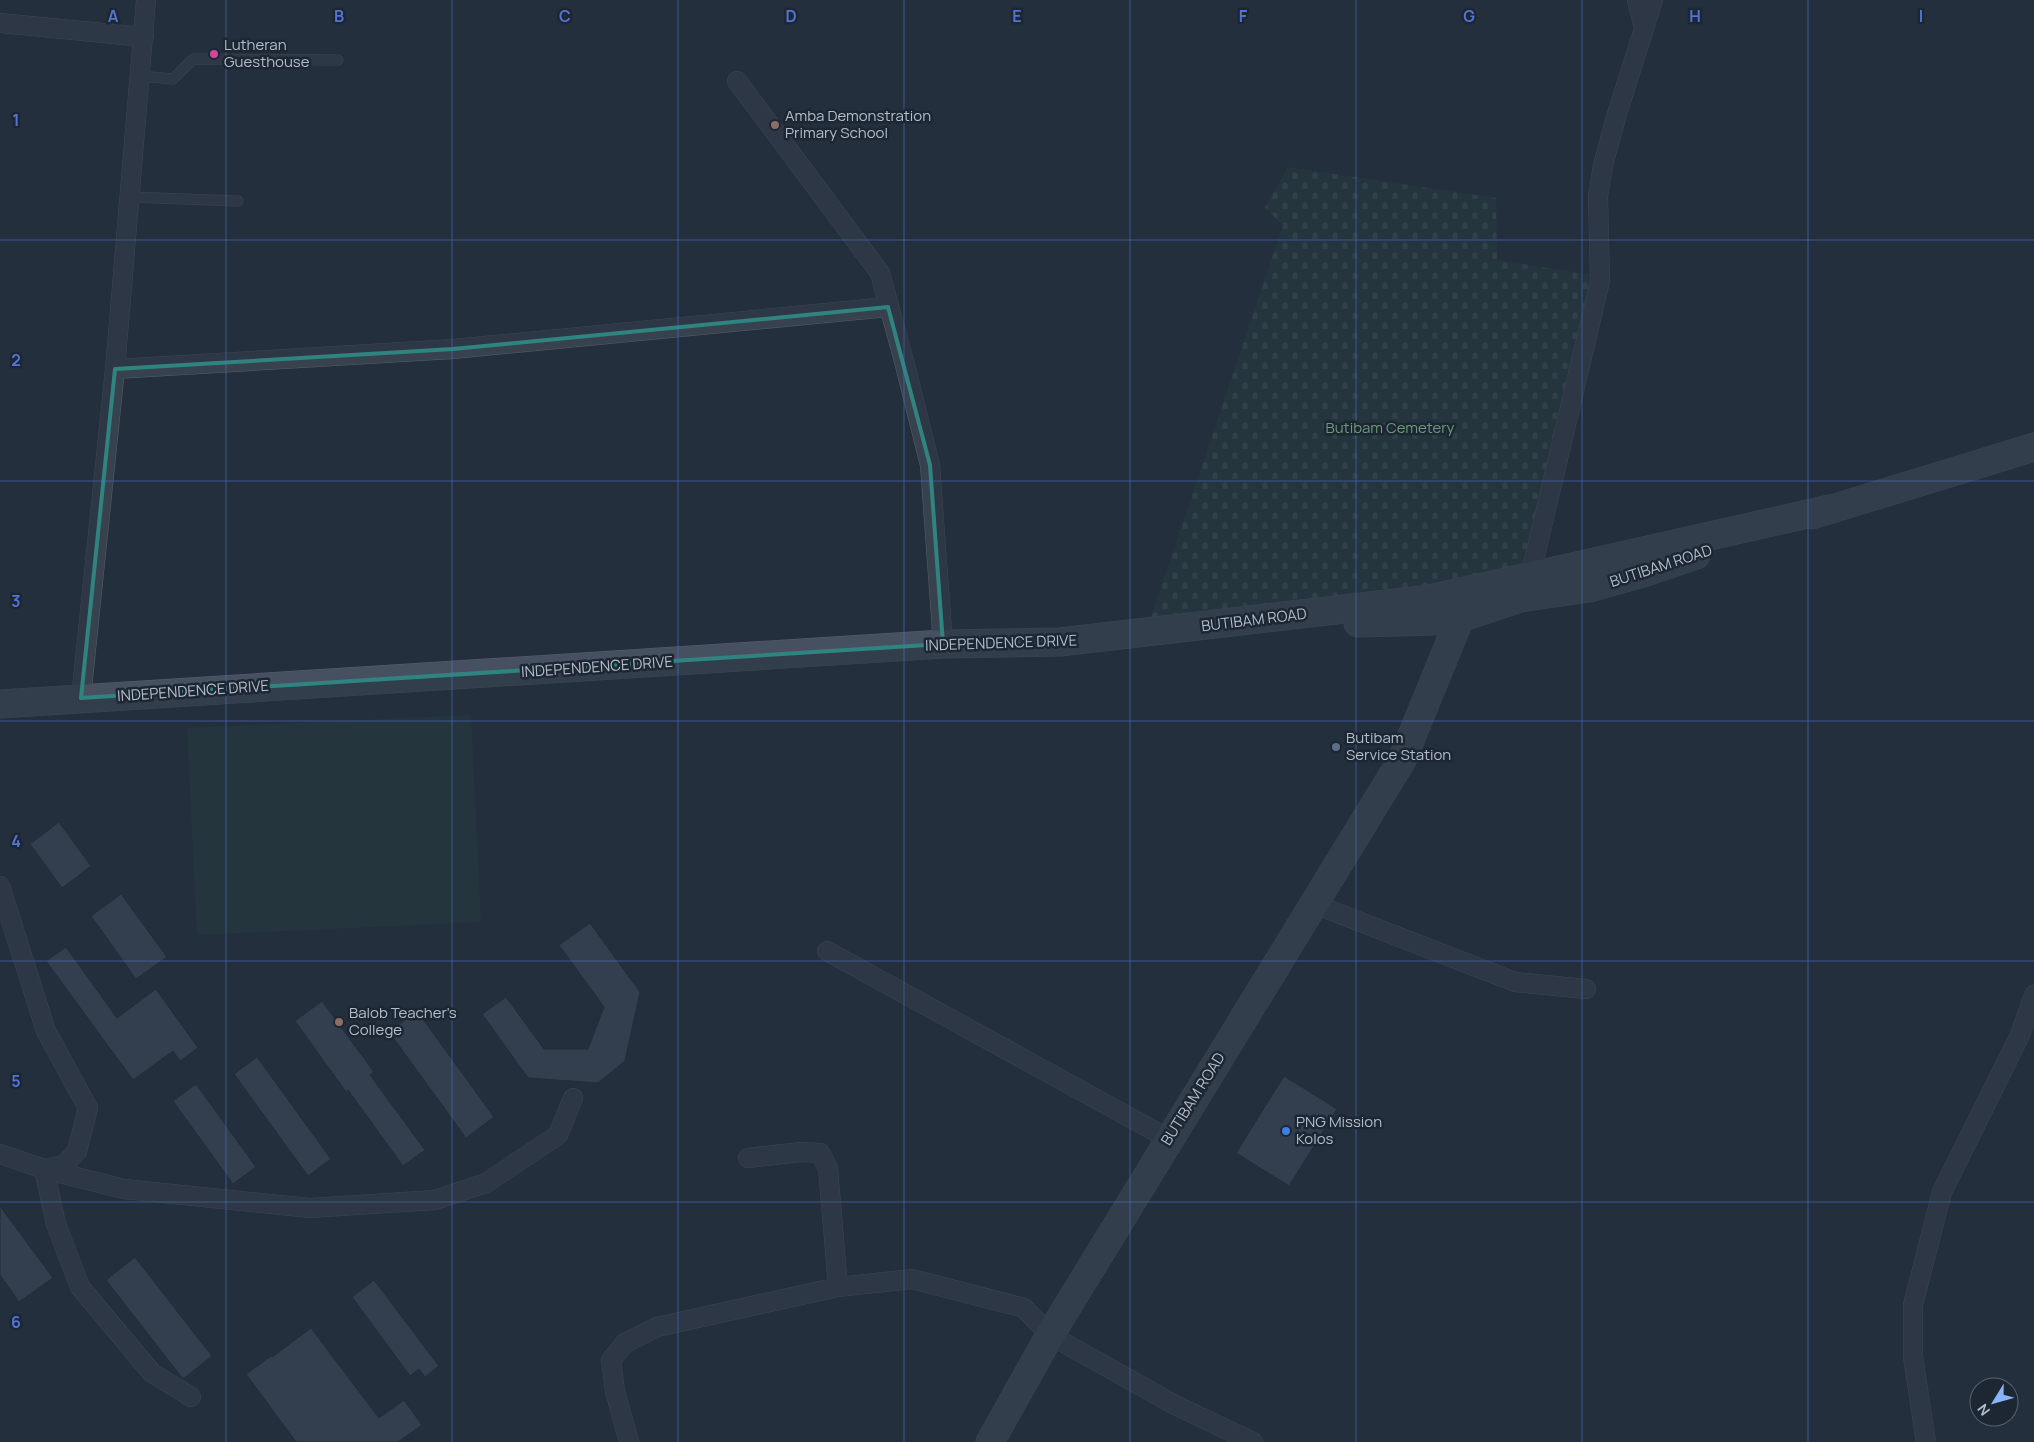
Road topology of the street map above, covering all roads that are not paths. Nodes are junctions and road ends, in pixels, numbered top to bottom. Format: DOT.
graph roads {
  1 [pos="146,0"];
  2 [pos="1637,0"];
  3 [pos="1653,0"];
  4 [pos="0,23"];
  5 [pos="1644,28"];
  6 [pos="144,37"];
  7 [pos="338,60"];
  8 [pos="140,76"];
  9 [pos="737,81"];
  10 [pos="130,196"];
  11 [pos="238,200"];
  12 [pos="888,307"];
  13 [pos="115,369"];
  14 [pos="2034,447"];
  15 [pos="1525,588"];
  16 [pos="1461,605"];
  17 [pos="1432,610"];
  18 [pos="1194,627"];
  19 [pos="943,644"];
  20 [pos="81,698"];
  21 [pos="0,704"];
  22 [pos="1402,760"];
  23 [pos="0,886"];
  24 [pos="1314,904"];
  25 [pos="827,951"];
  26 [pos="1586,989"];
  27 [pos="2034,995"];
  28 [pos="573,1098"];
  29 [pos="1169,1139"];
  30 [pos="0,1154"];
  31 [pos="748,1158"];
  32 [pos="44,1169"];
  33 [pos="838,1287"];
  34 [pos="1050,1335"];
  35 [pos="190,1397"];
  36 [pos="629,1442"];
  37 [pos="990,1442"];
  38 [pos="1253,1442"];
  39 [pos="1926,1442"];
  1 -- 6 [label="street"];
  2 -- 5 [label="street"];
  3 -- 5 [label="street"];
  4 -- 6 [label="street"];
  5 -- 15 [label="street"];
  6 -- 8 [label="street"];
  7 -- 8 [label="lane"];
  8 -- 10 [label="street"];
  9 -- 12 [label="street"];
  10 -- 11 [label="lane"];
  10 -- 13 [label="street"];
  12 -- 13 [label="street"];
  12 -- 19 [label="street"];
  13 -- 20 [label="street"];
  14 -- 15 [label="main road, BUTIBAM ROAD"];
  15 -- 16 [label="main road, BUTIBAM ROAD"];
  15 -- 22 [label="main road"];
  16 -- 17 [label="main road, BUTIBAM ROAD"];
  16 -- 22 [label="main road, BUTIBAM ROAD"];
  17 -- 18 [label="main road, BUTIBAM ROAD"];
  17 -- 22 [label="main road, BUTIBAM ROAD"];
  18 -- 19 [label="main road, INDEPENDENCE DRIVE"];
  19 -- 20 [label="main road, INDEPENDENCE DRIVE"];
  20 -- 21 [label="main road, INDEPENDENCE DRIVE"];
  22 -- 24 [label="main road, BUTIBAM ROAD"];
  23 -- 32 [label="street"];
  24 -- 26 [label="street"];
  24 -- 29 [label="main road, BUTIBAM ROAD"];
  25 -- 29 [label="street"];
  27 -- 39 [label="street"];
  28 -- 32 [label="street"];
  29 -- 34 [label="main road, BUTIBAM ROAD"];
  30 -- 32 [label="street"];
  31 -- 33 [label="street"];
  32 -- 35 [label="street"];
  33 -- 34 [label="street"];
  33 -- 36 [label="street"];
  34 -- 37 [label="main road, BUTIBAM ROAD"];
  34 -- 38 [label="street"];
}
